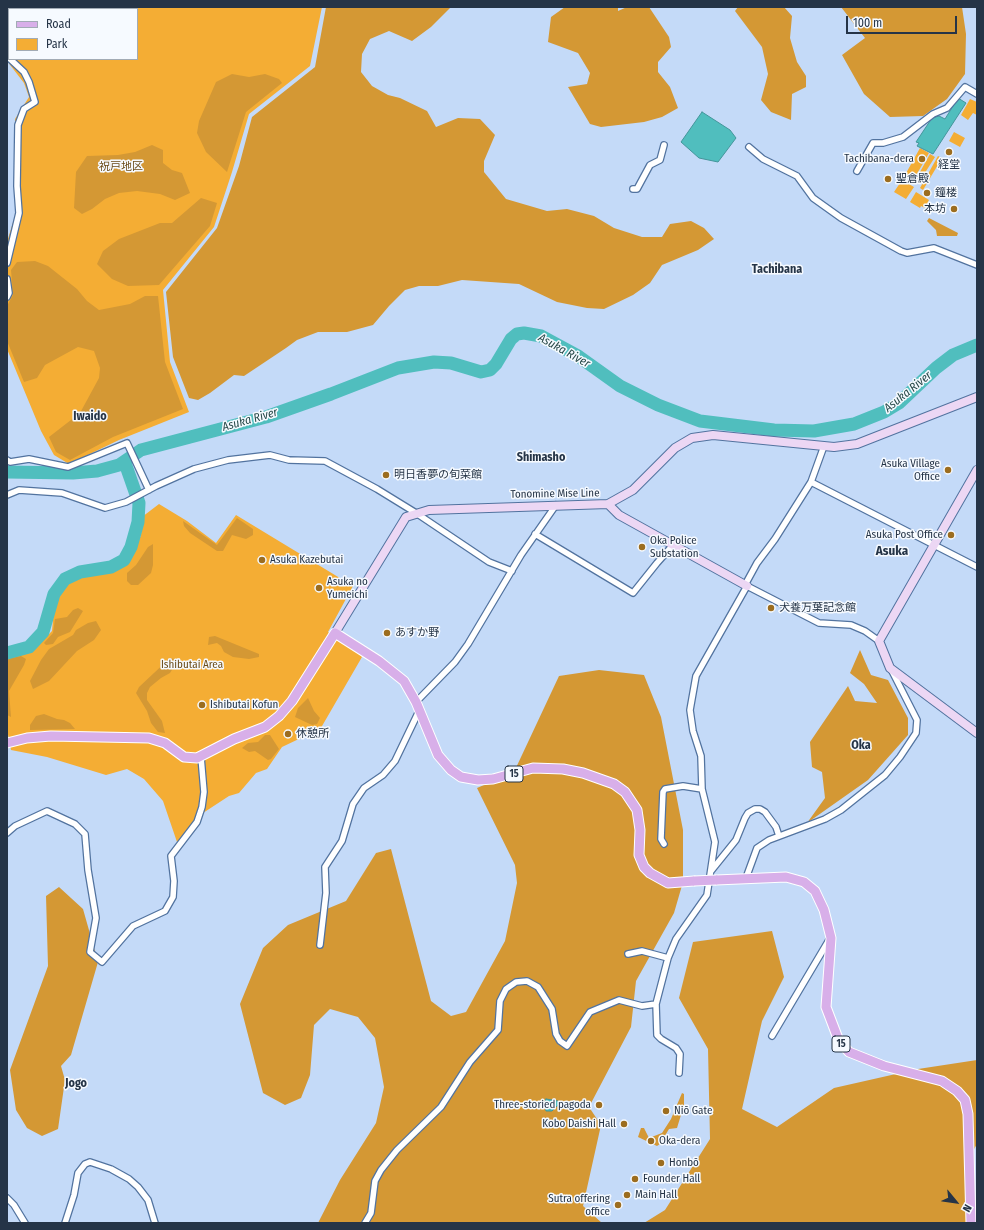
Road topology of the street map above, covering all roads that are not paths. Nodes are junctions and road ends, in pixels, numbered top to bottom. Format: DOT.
graph roads {
  1 [pos="12,60"];
  2 [pos="977,94"];
  3 [pos="664,145"];
  4 [pos="748,147"];
  5 [pos="857,170"];
  6 [pos="633,189"];
  7 [pos="8,252"];
  8 [pos="7,263"];
  9 [pos="977,264"];
  10 [pos="7,279"];
  11 [pos="7,297"];
  12 [pos="977,397"];
  13 [pos="824,446"];
  14 [pos="7,460"];
  15 [pos="977,470"];
  16 [pos="811,482"];
  17 [pos="149,490"];
  18 [pos="7,495"];
  19 [pos="557,504"];
  20 [pos="608,504"];
  21 [pos="416,513"];
  22 [pos="535,534"];
  23 [pos="933,544"];
  24 [pos="673,545"];
  25 [pos="977,567"];
  26 [pos="512,571"];
  27 [pos="746,586"];
  28 [pos="335,633"];
  29 [pos="879,641"];
  30 [pos="890,668"];
  31 [pos="418,706"];
  32 [pos="977,733"];
  33 [pos="7,743"];
  34 [pos="201,757"];
  35 [pos="702,789"];
  36 [pos="7,832"];
  37 [pos="779,836"];
  38 [pos="664,844"];
  39 [pos="711,871"];
  40 [pos="746,878"];
  41 [pos="831,938"];
  42 [pos="320,945"];
  43 [pos="628,954"];
  44 [pos="668,958"];
  45 [pos="656,1004"];
  46 [pos="772,1036"];
  47 [pos="679,1073"];
  48 [pos="7,1198"];
  49 [pos="25,1223"];
  50 [pos="65,1223"];
  51 [pos="155,1223"];
  52 [pos="365,1223"];
  53 [pos="971,1223"];
  1 -- 7 [label="street"];
  2 -- 5 [label="street"];
  3 -- 6 [label="street"];
  4 -- 9 [label="street"];
  7 -- 8 [label="street"];
  10 -- 11 [label="street"];
  12 -- 13 [label="main road, Tonomine Mise Line"];
  13 -- 16 [label="street"];
  13 -- 20 [label="main road, Tonomine Mise Line"];
  14 -- 17 [label="street"];
  15 -- 23 [label="main road"];
  16 -- 23 [label="street"];
  16 -- 27 [label="street"];
  17 -- 18 [label="street"];
  17 -- 21 [label="street"];
  19 -- 20 [label="main road, Tonomine Mise Line"];
  19 -- 21 [label="main road, Tonomine Mise Line"];
  19 -- 22 [label="street"];
  20 -- 24 [label="main road"];
  21 -- 26 [label="street"];
  21 -- 28 [label="main road, Tonomine Mise Line"];
  22 -- 24 [label="street"];
  22 -- 26 [label="street"];
  23 -- 25 [label="street"];
  23 -- 29 [label="main road"];
  24 -- 27 [label="main road"];
  26 -- 31 [label="street"];
  27 -- 29 [label="street"];
  27 -- 35 [label="street"];
  28 -- 31 [label="main road, 15"];
  28 -- 34 [label="main road"];
  29 -- 30 [label="main road"];
  30 -- 32 [label="main road"];
  30 -- 37 [label="street"];
  31 -- 40 [label="main road, 15, bridge"];
  31 -- 42 [label="street"];
  33 -- 34 [label="main road"];
  34 -- 36 [label="street"];
  35 -- 38 [label="street"];
  35 -- 39 [label="street"];
  37 -- 39 [label="street"];
  37 -- 40 [label="street"];
  39 -- 44 [label="street"];
  40 -- 41 [label="main road, 15"];
  41 -- 46 [label="street"];
  41 -- 53 [label="main road, 15"];
  43 -- 44 [label="street"];
  44 -- 45 [label="street"];
  45 -- 47 [label="street"];
  45 -- 52 [label="street"];
  48 -- 49 [label="street"];
  50 -- 51 [label="street"];
}
